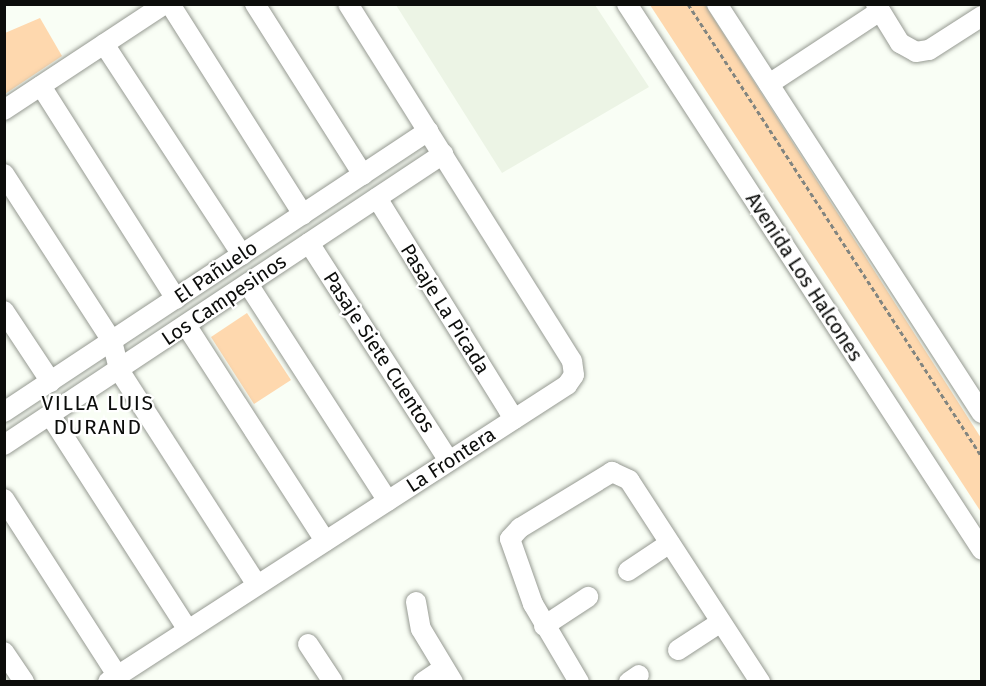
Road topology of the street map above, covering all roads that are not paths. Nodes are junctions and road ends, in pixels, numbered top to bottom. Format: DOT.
graph roads {
  1 [pos="165,4"];
  2 [pos="170,4"];
  3 [pos="255,4"];
  4 [pos="348,4"];
  5 [pos="627,4"];
  6 [pos="717,4"];
  7 [pos="878,8"];
  8 [pos="981,16"];
  9 [pos="104,44"];
  10 [pos="769,84"];
  11 [pos="40,86"];
  12 [pos="4,110"];
  13 [pos="428,131"];
  14 [pos="443,154"];
  15 [pos="4,174"];
  16 [pos="363,175"];
  17 [pos="376,198"];
  18 [pos="303,214"];
  19 [pos="309,243"];
  20 [pos="242,255"];
  21 [pos="248,284"];
  22 [pos="176,298"];
  23 [pos="4,311"];
  24 [pos="186,325"];
  25 [pos="112,341"];
  26 [pos="119,370"];
  27 [pos="51,382"];
  28 [pos="4,412"];
  29 [pos="981,413"];
  30 [pos="50,415"];
  31 [pos="514,419"];
  32 [pos="4,445"];
  33 [pos="449,461"];
  34 [pos="4,499"];
  35 [pos="388,501"];
  36 [pos="325,541"];
  37 [pos="670,543"];
  38 [pos="981,550"];
  39 [pos="628,571"];
  40 [pos="257,585"];
  41 [pos="588,597"];
  42 [pos="416,603"];
  43 [pos="721,622"];
  44 [pos="544,626"];
  45 [pos="188,630"];
  46 [pos="308,644"];
  47 [pos="678,650"];
  48 [pos="4,652"];
  49 [pos="448,675"];
  50 [pos="113,678"];
  51 [pos="24,681"];
  52 [pos="333,681"];
  53 [pos="423,681"];
  54 [pos="579,681"];
  55 [pos="759,681"];
  1 -- 9 [label="street"];
  2 -- 18 [label="street"];
  3 -- 16 [label="street"];
  4 -- 13 [label="street, La Frontera"];
  5 -- 38 [label="street, Avenida Los Halcones"];
  6 -- 10 [label="street"];
  7 -- 8 [label="street"];
  7 -- 10 [label="street"];
  9 -- 11 [label="street"];
  9 -- 20 [label="street"];
  10 -- 29 [label="street"];
  11 -- 12 [label="street"];
  11 -- 22 [label="street"];
  13 -- 14 [label="street, La Frontera"];
  13 -- 16 [label="street, El Pañuelo"];
  14 -- 17 [label="street, Los Campesinos"];
  14 -- 31 [label="street, La Frontera"];
  15 -- 25 [label="street"];
  16 -- 18 [label="street, El Pañuelo"];
  17 -- 19 [label="street, Los Campesinos"];
  17 -- 31 [label="street, Pasaje La Picada"];
  18 -- 20 [label="street, El Pañuelo"];
  19 -- 21 [label="street, Los Campesinos"];
  19 -- 33 [label="street, Pasaje Siete Cuentos"];
  20 -- 22 [label="street, El Pañuelo"];
  21 -- 24 [label="street, Los Campesinos"];
  21 -- 35 [label="street"];
  22 -- 25 [label="street, El Pañuelo"];
  23 -- 27 [label="street"];
  24 -- 26 [label="street, Los Campesinos"];
  24 -- 36 [label="street"];
  25 -- 26 [label="street"];
  25 -- 27 [label="street, El Pañuelo"];
  26 -- 30 [label="street, Los Campesinos"];
  26 -- 40 [label="street"];
  27 -- 28 [label="street, El Pañuelo"];
  30 -- 32 [label="street, Los Campesinos"];
  30 -- 45 [label="street"];
  31 -- 33 [label="street, La Frontera"];
  33 -- 35 [label="street, La Frontera"];
  34 -- 50 [label="street"];
  35 -- 36 [label="street, La Frontera"];
  36 -- 40 [label="street, La Frontera"];
  37 -- 39 [label="street"];
  37 -- 43 [label="street"];
  37 -- 44 [label="street"];
  40 -- 45 [label="street, La Frontera"];
  41 -- 44 [label="street"];
  42 -- 49 [label="street"];
  43 -- 47 [label="street"];
  43 -- 55 [label="street"];
  44 -- 54 [label="street"];
  45 -- 50 [label="street, La Frontera"];
  46 -- 52 [label="street"];
  48 -- 51 [label="street"];
  49 -- 53 [label="street"];
}
